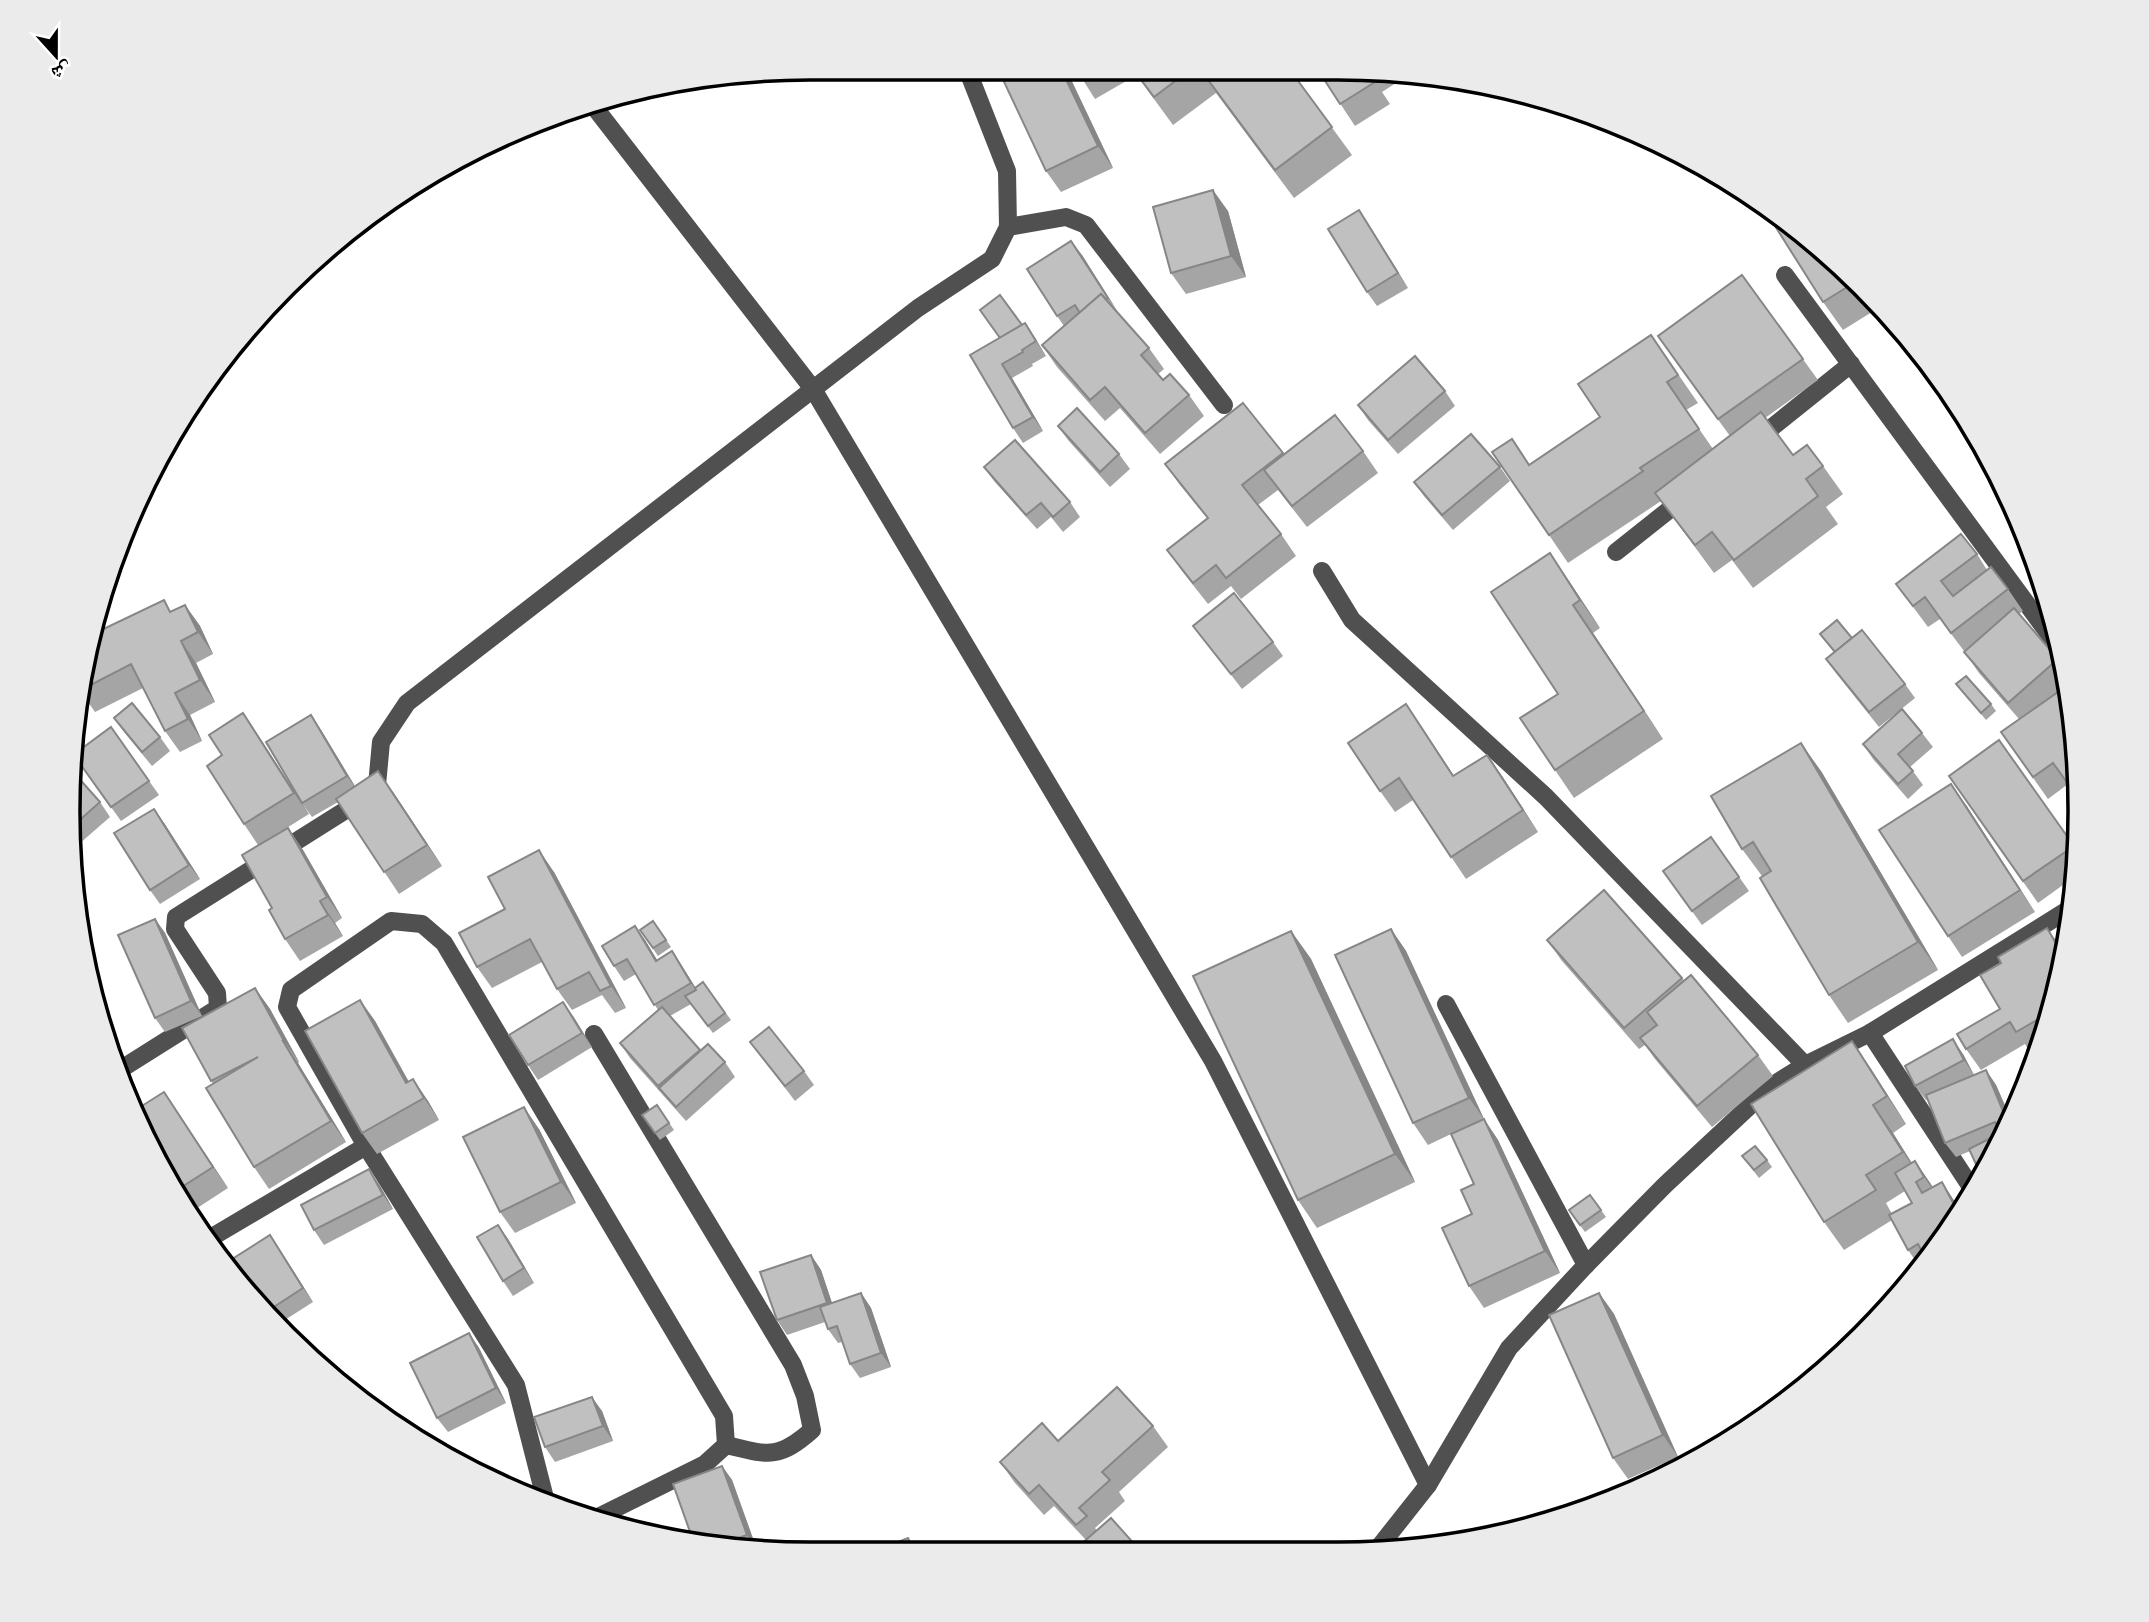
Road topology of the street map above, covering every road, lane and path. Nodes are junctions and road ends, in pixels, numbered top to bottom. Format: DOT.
graph roads {
  1 [pos="971,80"];
  2 [pos="598,112"];
  3 [pos="1008,227"];
  4 [pos="1785,275"];
  5 [pos="1851,364"];
  6 [pos="813,389"];
  7 [pos="1224,405"];
  8 [pos="1744,449"];
  9 [pos="1702,484"];
  10 [pos="1616,552"];
  11 [pos="1322,571"];
  12 [pos="2046,629"];
  13 [pos="2061,914"];
  14 [pos="1446,1004"];
  15 [pos="1870,1033"];
  16 [pos="594,1034"];
  17 [pos="1805,1065"];
  18 [pos="126,1066"];
  19 [pos="366,1146"];
  20 [pos="1967,1182"];
  21 [pos="216,1235"];
  22 [pos="1586,1265"];
  23 [pos="726,1445"];
  24 [pos="1428,1485"];
  25 [pos="543,1490"];
  26 [pos="607,1512"];
  27 [pos="1385,1540"];
  1 -- 3 [label="street"];
  2 -- 6 [label="street"];
  3 -- 6 [label="street"];
  3 -- 7 [label="street"];
  4 -- 5 [label="street"];
  5 -- 8 [label="street"];
  5 -- 12 [label="street"];
  6 -- 18 [label="street"];
  6 -- 24 [label="street"];
  9 -- 10 [label="street"];
  11 -- 17 [label="street"];
  13 -- 15 [label="street"];
  14 -- 22 [label="street"];
  15 -- 17 [label="street"];
  15 -- 20 [label="street"];
  16 -- 23 [label="street"];
  17 -- 22 [label="street"];
  19 -- 21 [label="street"];
  19 -- 23 [label="street"];
  19 -- 25 [label="street"];
  22 -- 24 [label="street"];
  23 -- 26 [label="street"];
  24 -- 27 [label="street"];
}
